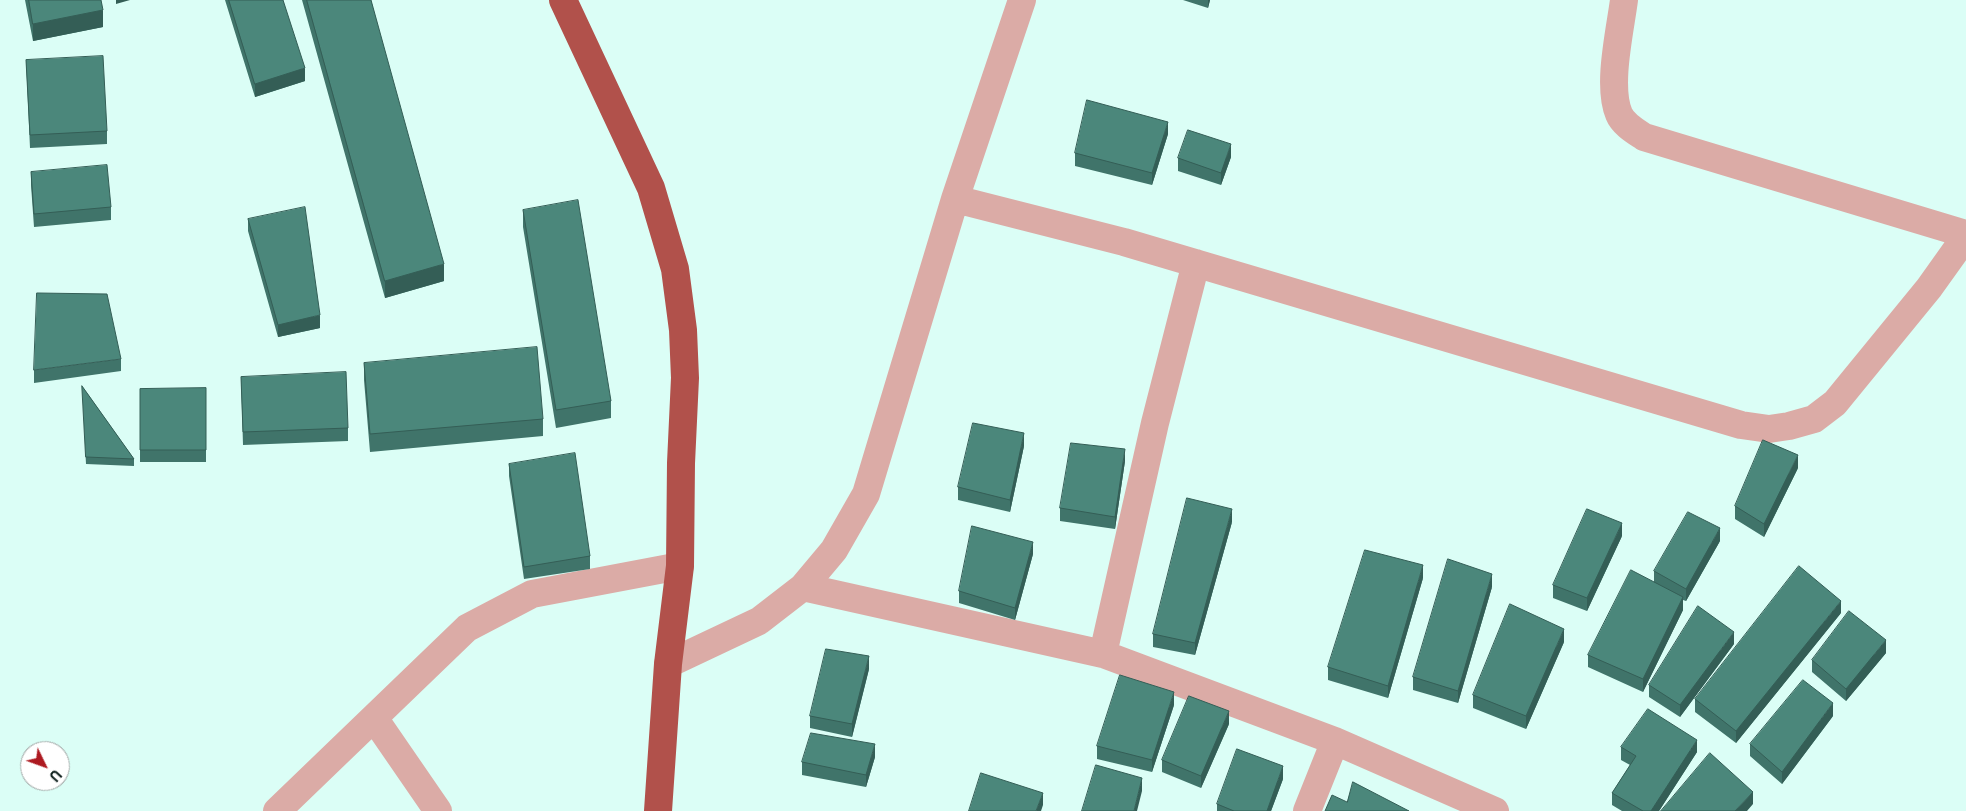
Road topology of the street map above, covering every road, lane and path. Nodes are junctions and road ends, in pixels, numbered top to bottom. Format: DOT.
graph roads {
  1 [pos="1022,0"];
  2 [pos="1624,0"];
  3 [pos="571,3"];
  4 [pos="956,199"];
  5 [pos="1966,235"];
  6 [pos="1196,263"];
  7 [pos="680,566"];
  8 [pos="803,587"];
  9 [pos="1103,654"];
  10 [pos="668,664"];
  11 [pos="374,718"];
  12 [pos="1336,741"];
  13 [pos="277,811"];
  14 [pos="438,811"];
  15 [pos="658,811"];
  16 [pos="1307,811"];
  17 [pos="1495,811"];
  1 -- 4 [label="street"];
  2 -- 5 [label="street"];
  3 -- 7 [label="highway"];
  4 -- 6 [label="street"];
  4 -- 8 [label="street"];
  5 -- 6 [label="street"];
  6 -- 9 [label="street"];
  7 -- 10 [label="highway"];
  7 -- 11 [label="street"];
  8 -- 9 [label="street"];
  8 -- 10 [label="street"];
  9 -- 12 [label="street"];
  10 -- 15 [label="highway"];
  11 -- 13 [label="street"];
  11 -- 14 [label="street"];
  12 -- 16 [label="street"];
  12 -- 17 [label="street"];
}
